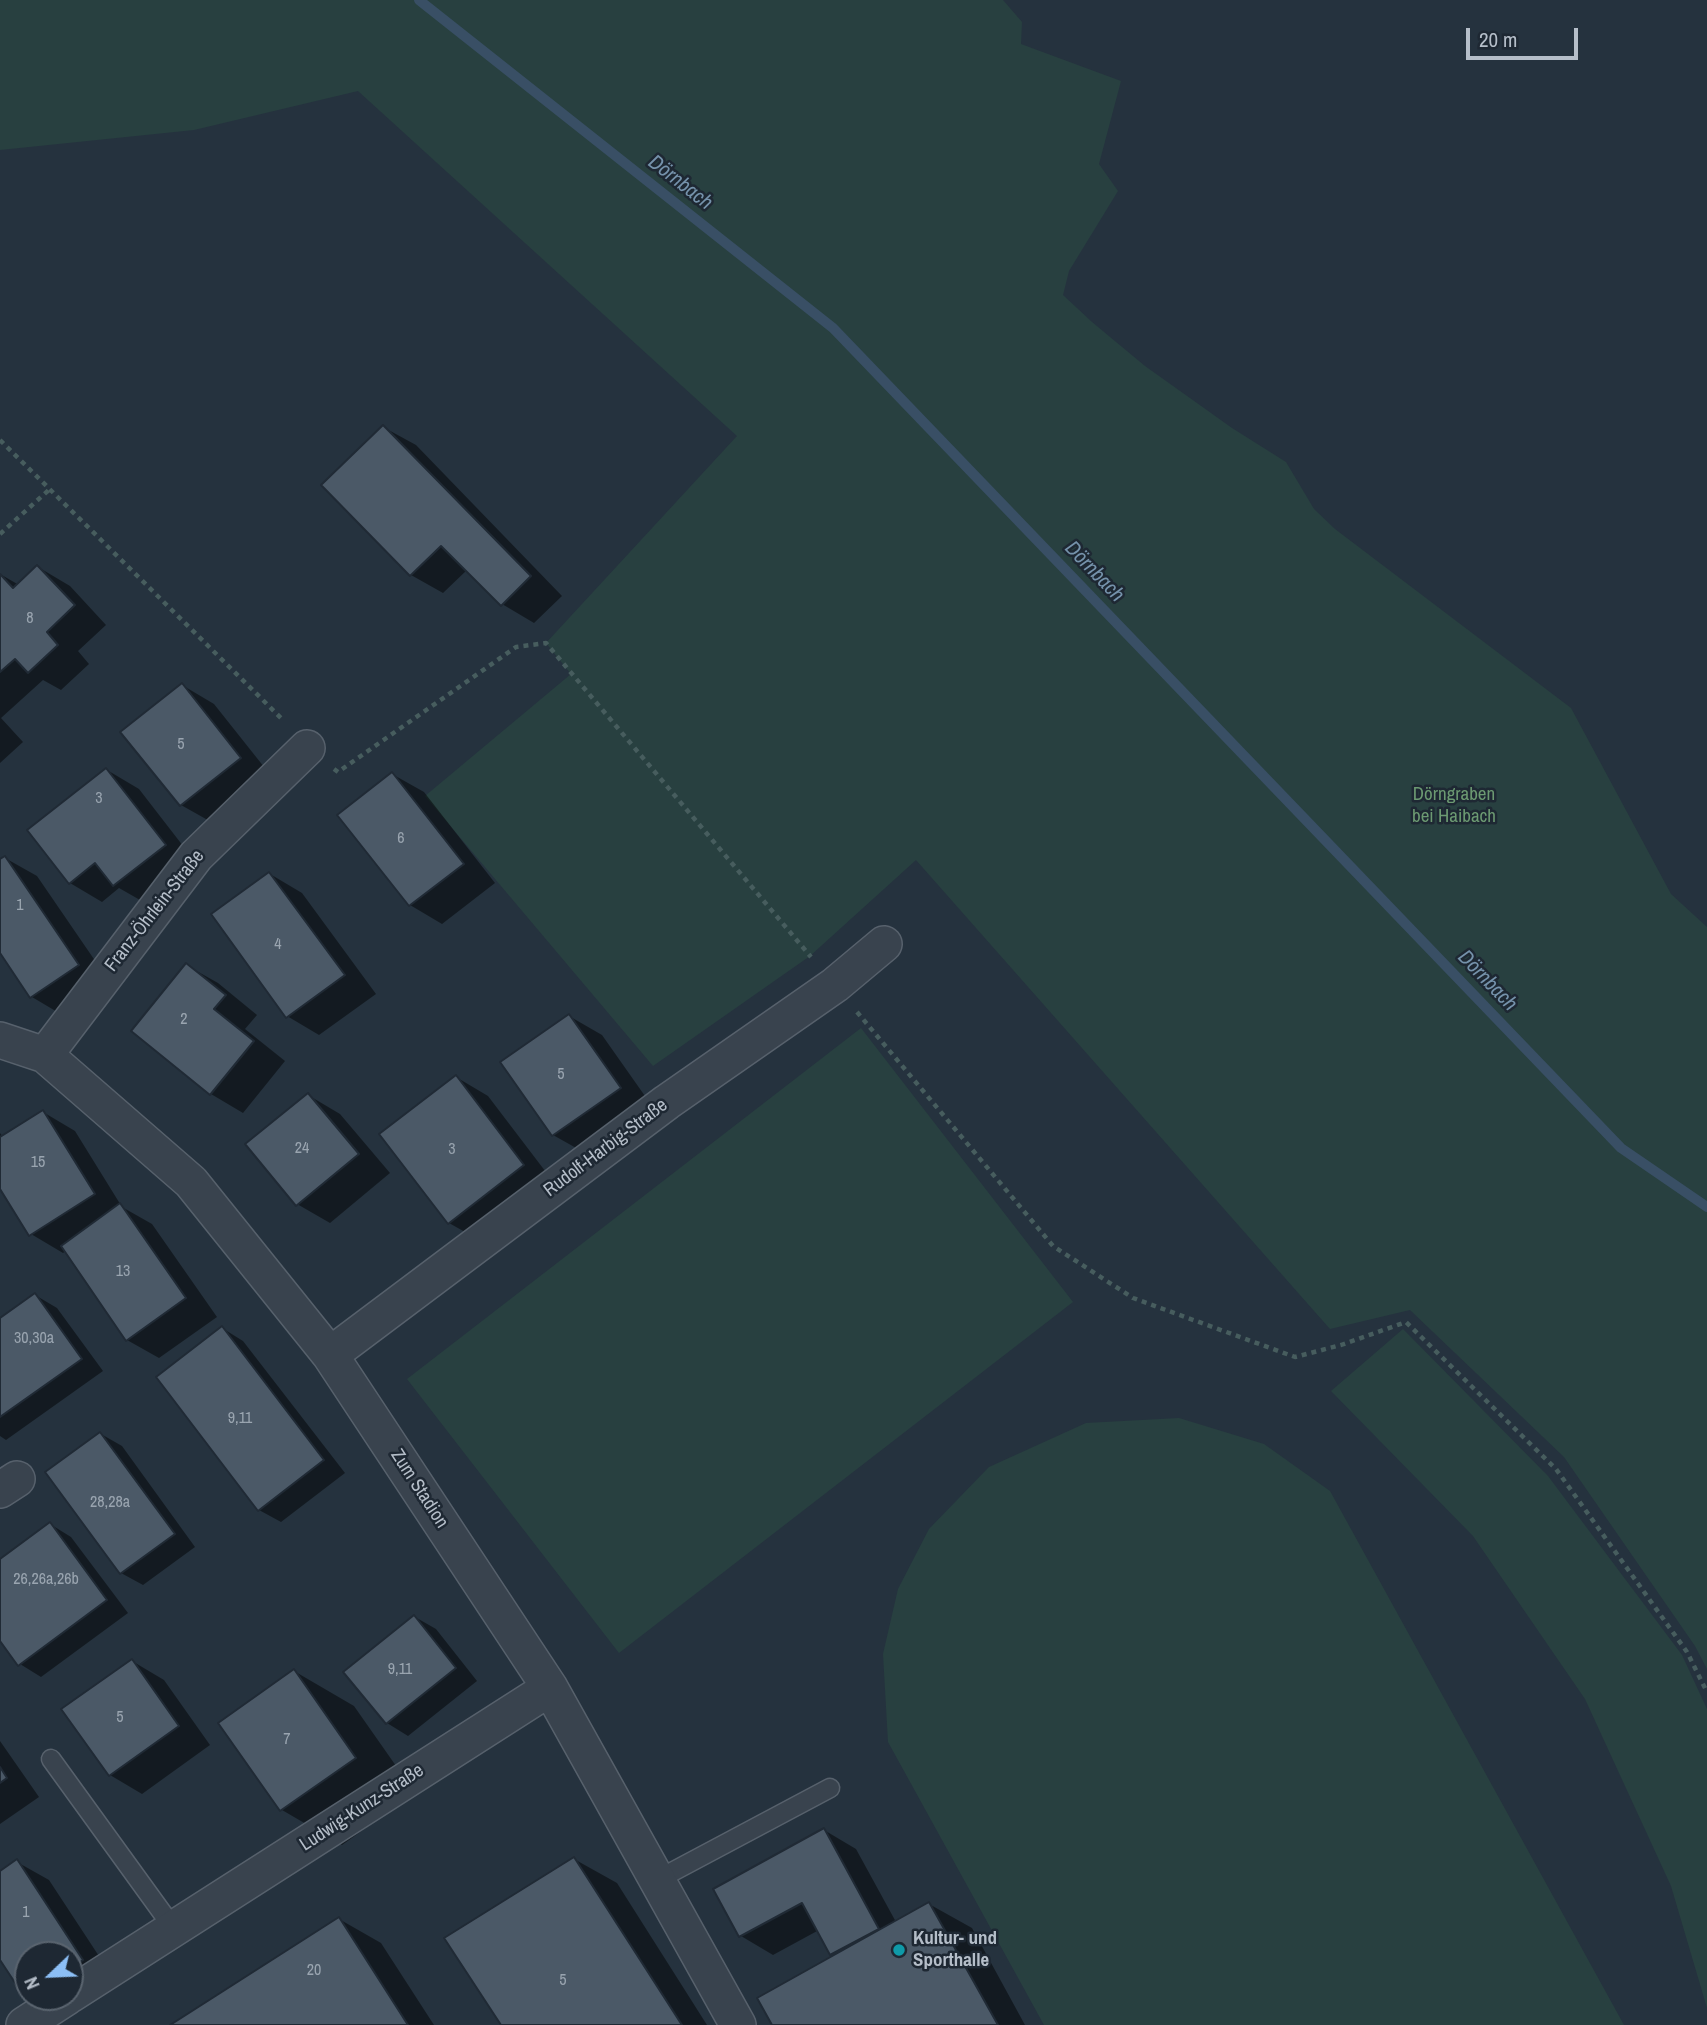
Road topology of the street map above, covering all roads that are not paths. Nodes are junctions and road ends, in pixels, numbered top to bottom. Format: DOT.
graph roads {
  1 [pos="307,748"];
  2 [pos="884,944"];
  3 [pos="0,1040"];
  4 [pos="45,1055"];
  5 [pos="330,1355"];
  6 [pos="550,1688"];
  7 [pos="51,1759"];
  8 [pos="830,1788"];
  9 [pos="657,1880"];
  10 [pos="174,1928"];
  11 [pos="84,1986"];
  12 [pos="45,2011"];
  13 [pos="23,2025"];
  14 [pos="738,2025"];
  1 -- 4 [label="street, Franz-Öhrlein-Straße"];
  2 -- 5 [label="street, Rudolf-Harbig-Straße"];
  3 -- 4 [label="street, Zum Stadion"];
  4 -- 5 [label="street, Zum Stadion"];
  5 -- 6 [label="street, Zum Stadion"];
  6 -- 9 [label="street, Zum Stadion"];
  6 -- 10 [label="street, Ludwig-Kunz-Straße"];
  7 -- 10 [label="lane"];
  8 -- 9 [label="lane"];
  9 -- 14 [label="street, Zum Stadion"];
  10 -- 11 [label="street, Ludwig-Kunz-Straße"];
  12 -- 13 [label="street, Ludwig-Kunz-Straße"];
}
